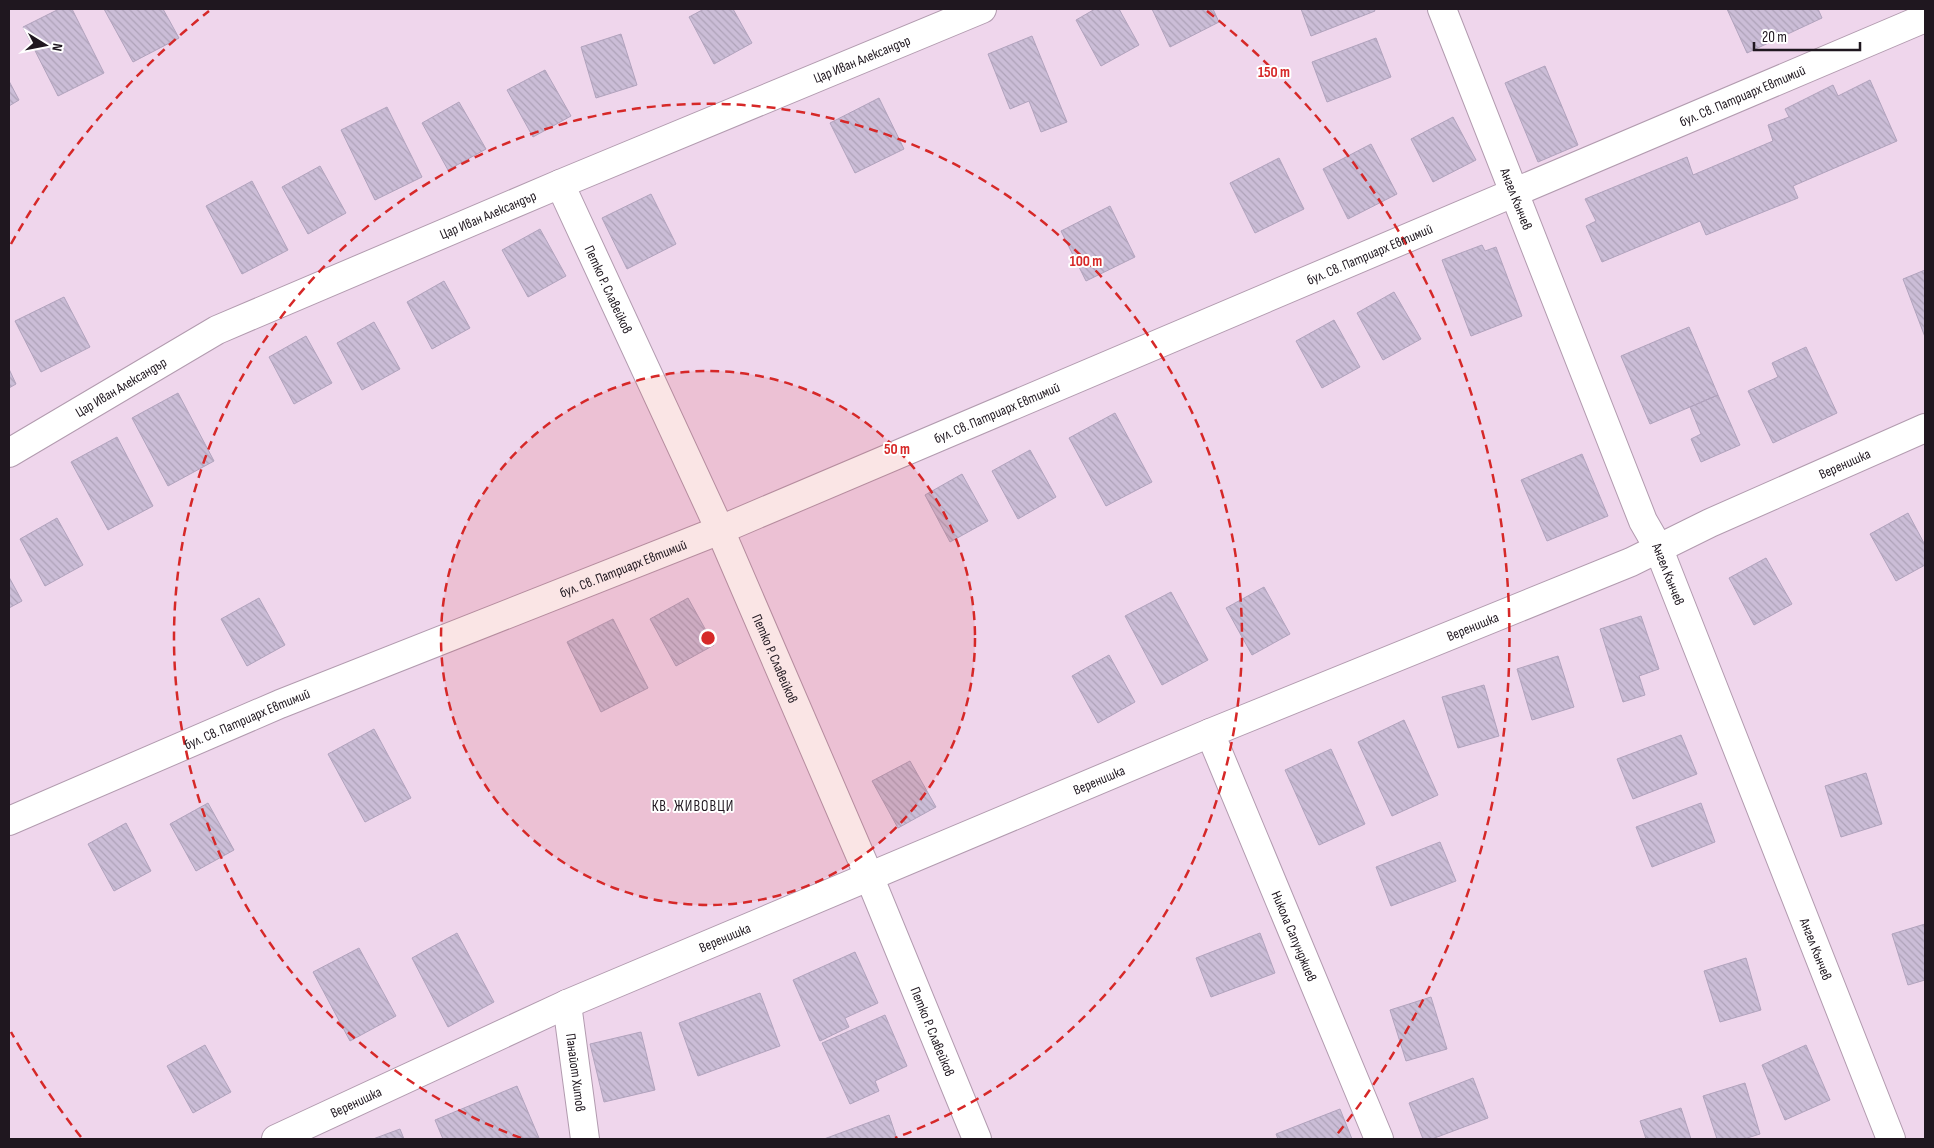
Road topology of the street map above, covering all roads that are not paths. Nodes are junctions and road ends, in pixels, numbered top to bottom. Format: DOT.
graph roads {
  1 [pos="982,9"];
  2 [pos="1442,9"];
  3 [pos="1925,18"];
  4 [pos="560,184"];
  5 [pos="1515,192"];
  6 [pos="1925,428"];
  7 [pos="9,453"];
  8 [pos="720,530"];
  9 [pos="1658,547"];
  10 [pos="1210,733"];
  11 [pos="9,821"];
  12 [pos="869,876"];
  13 [pos="567,1004"];
  14 [pos="1882,1136"];
  15 [pos="276,1139"];
  16 [pos="585,1139"];
  17 [pos="977,1139"];
  18 [pos="1378,1139"];
  1 -- 4 [label="street, Цар Иван Александър"];
  2 -- 5 [label="street, Ангел Кънчев"];
  3 -- 5 [label="street, бул. Св. Патриарх Евтимий"];
  4 -- 7 [label="street, Цар Иван Александър"];
  4 -- 8 [label="street, Петко Р. Славейков"];
  5 -- 8 [label="street, бул. Св. Патриарх Евтимий"];
  5 -- 9 [label="street, Ангел Кънчев"];
  6 -- 9 [label="street, Веренишка"];
  8 -- 11 [label="street, бул. Св. Патриарх Евтимий"];
  8 -- 12 [label="street, Петко Р. Славейков"];
  9 -- 10 [label="street, Веренишка"];
  9 -- 14 [label="street, Ангел Кънчев"];
  10 -- 12 [label="street, Веренишка"];
  10 -- 18 [label="street, Никола Сапунджиев"];
  12 -- 13 [label="street, Веренишка"];
  12 -- 17 [label="street, Петко Р. Славейков"];
  13 -- 15 [label="street, Веренишка"];
  13 -- 16 [label="street, Панайот Хитов"];
}
